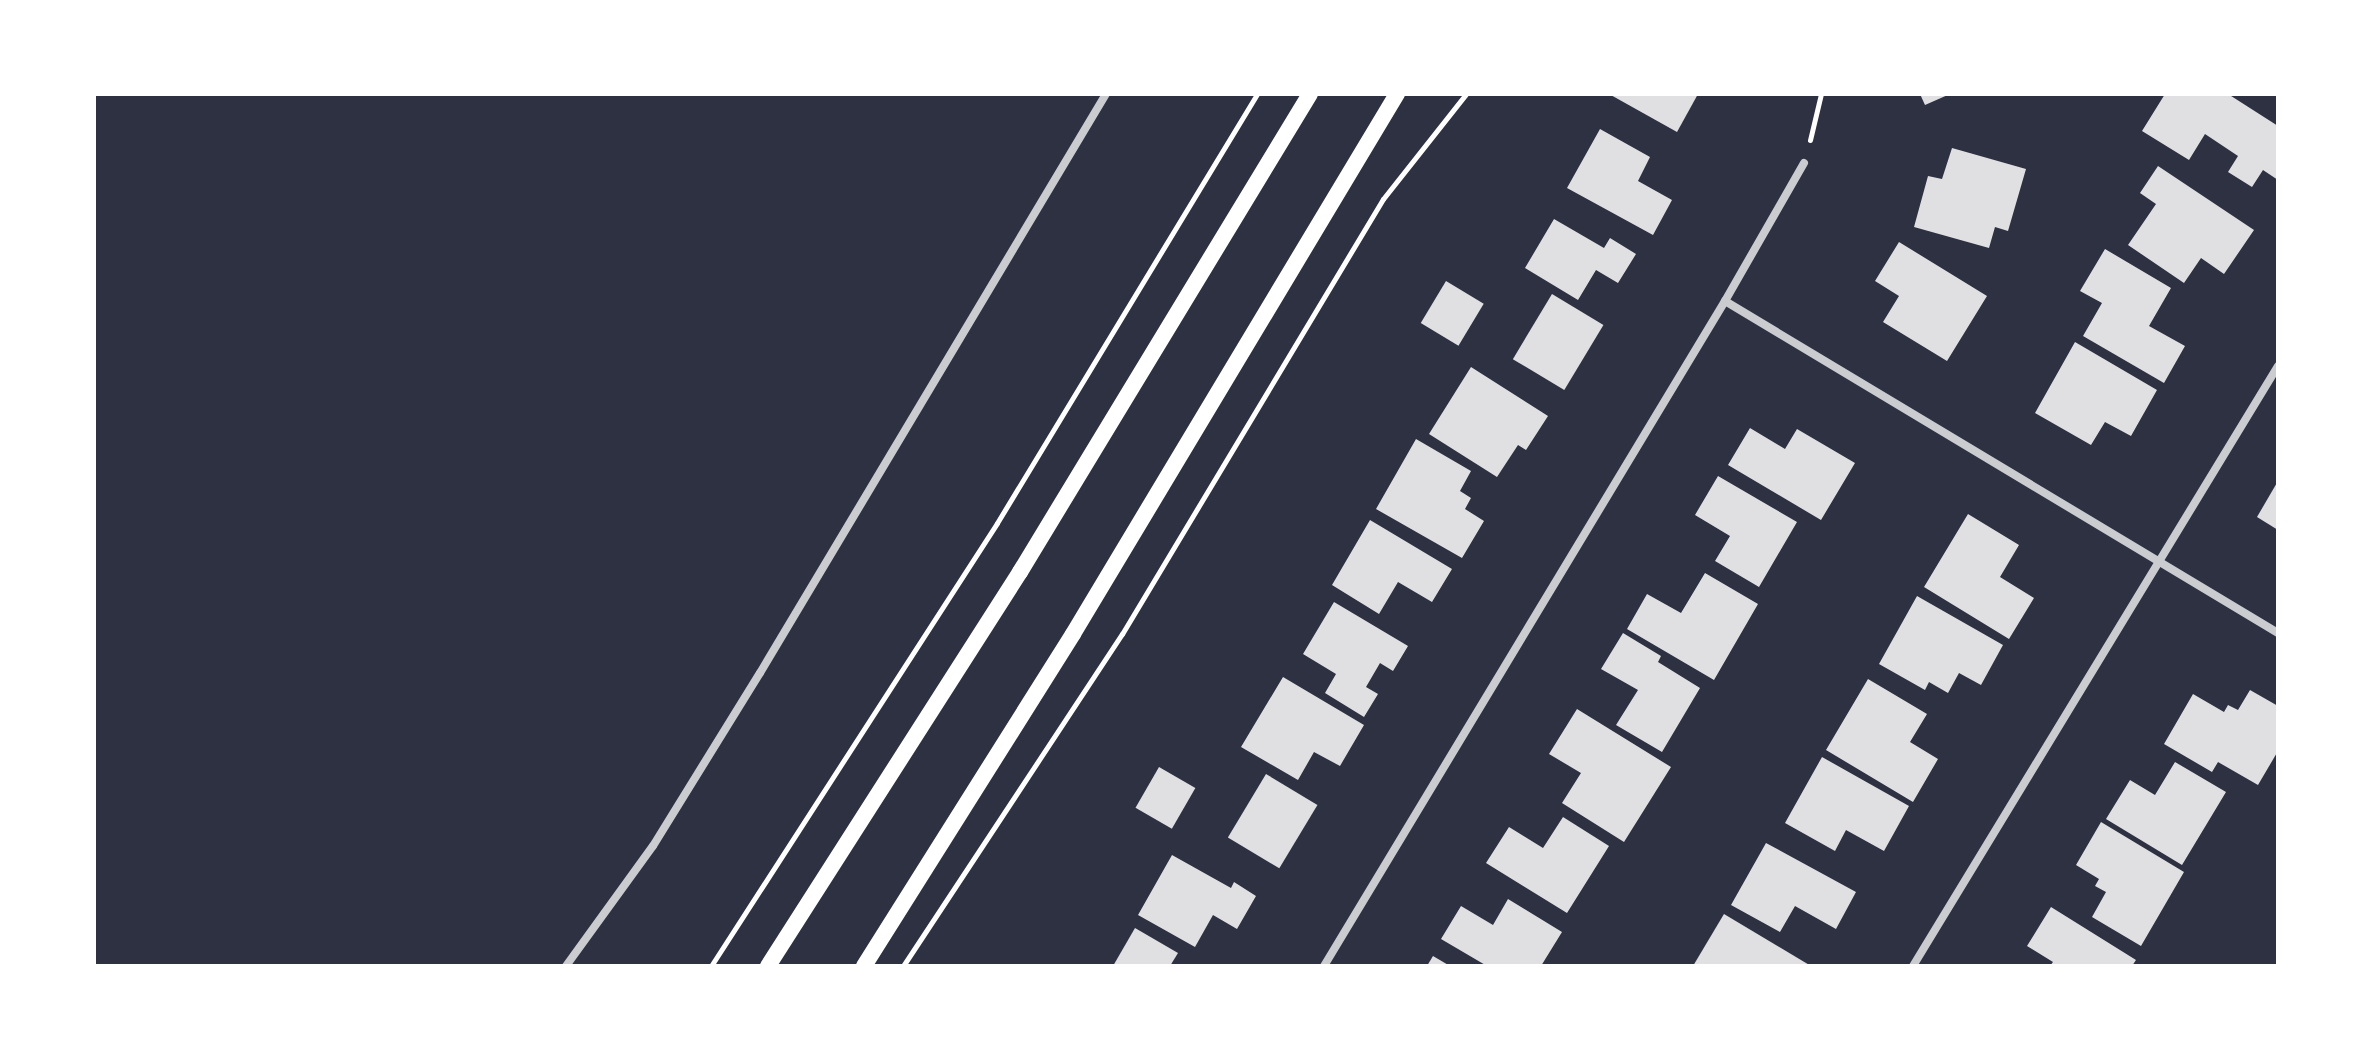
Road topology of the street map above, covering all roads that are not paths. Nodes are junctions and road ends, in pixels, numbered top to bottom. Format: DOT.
graph roads {
  1 [pos="1106,94"];
  2 [pos="1310,94"];
  3 [pos="1397,94"];
  4 [pos="1804,163"];
  5 [pos="1725,301"];
  6 [pos="2278,366"];
  7 [pos="2161,559"];
  8 [pos="2278,633"];
  9 [pos="566,966"];
  10 [pos="768,966"];
  11 [pos="864,966"];
  12 [pos="1324,966"];
  13 [pos="1913,966"];
  1 -- 9 [label="street"];
  2 -- 10 [label="main road"];
  3 -- 11 [label="main road"];
  4 -- 5 [label="street"];
  5 -- 7 [label="street"];
  5 -- 12 [label="street"];
  6 -- 7 [label="street"];
  7 -- 8 [label="street"];
  7 -- 13 [label="street"];
}
